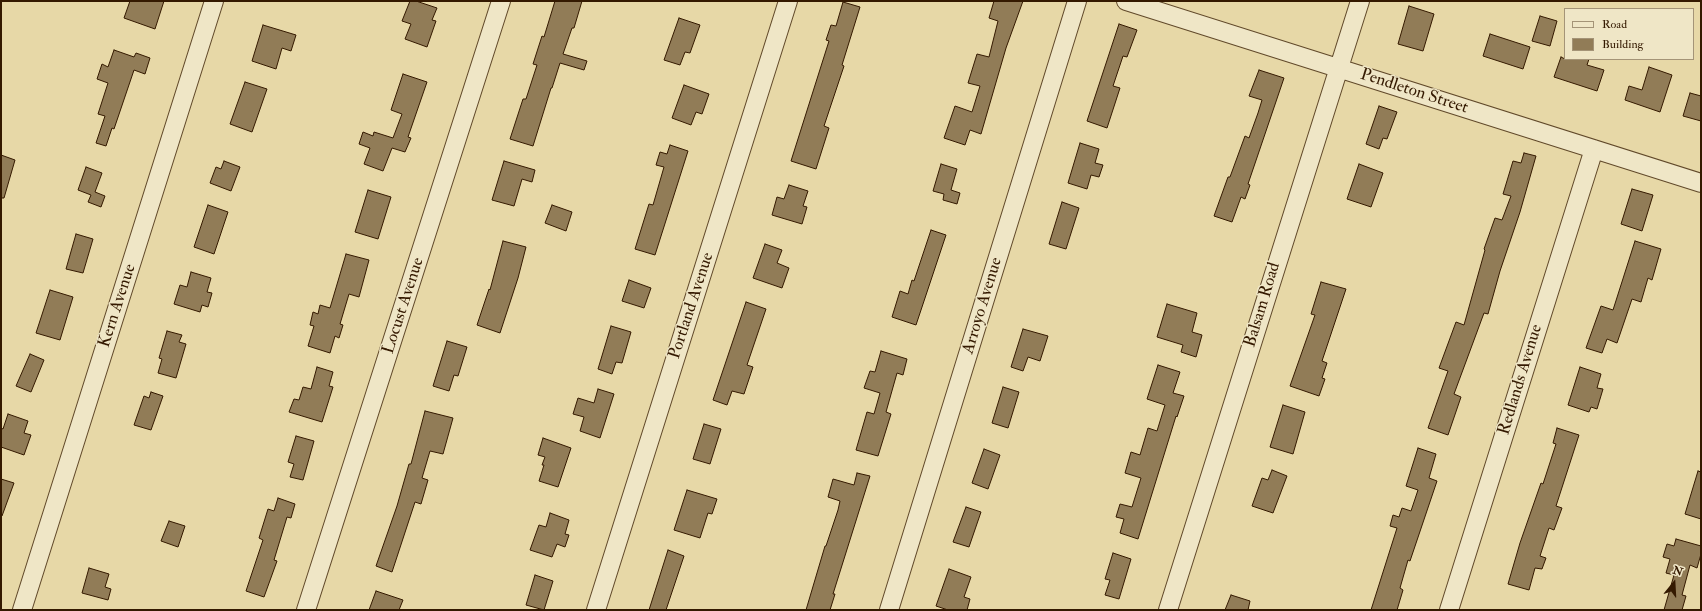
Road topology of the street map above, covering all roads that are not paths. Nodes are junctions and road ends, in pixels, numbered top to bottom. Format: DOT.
graph roads {
  1 [pos="214,1"];
  2 [pos="501,1"];
  3 [pos="788,1"];
  4 [pos="1077,1"];
  5 [pos="1126,1"];
  6 [pos="1360,1"];
  7 [pos="1338,68"];
  8 [pos="1594,149"];
  9 [pos="1701,183"];
  10 [pos="22,610"];
  11 [pos="306,610"];
  12 [pos="596,610"];
  13 [pos="889,610"];
  14 [pos="1168,610"];
  15 [pos="1449,610"];
  1 -- 10 [label="street, Kern Avenue"];
  2 -- 11 [label="street, Locust Avenue"];
  3 -- 12 [label="street, Portland Avenue"];
  4 -- 13 [label="street, Arroyo Avenue"];
  5 -- 7 [label="street, Pendleton Street"];
  6 -- 7 [label="street, Balsam Road"];
  7 -- 8 [label="street, Pendleton Street"];
  7 -- 14 [label="street, Balsam Road"];
  8 -- 9 [label="street, Pendleton Street"];
  8 -- 15 [label="street, Redlands Avenue"];
}
